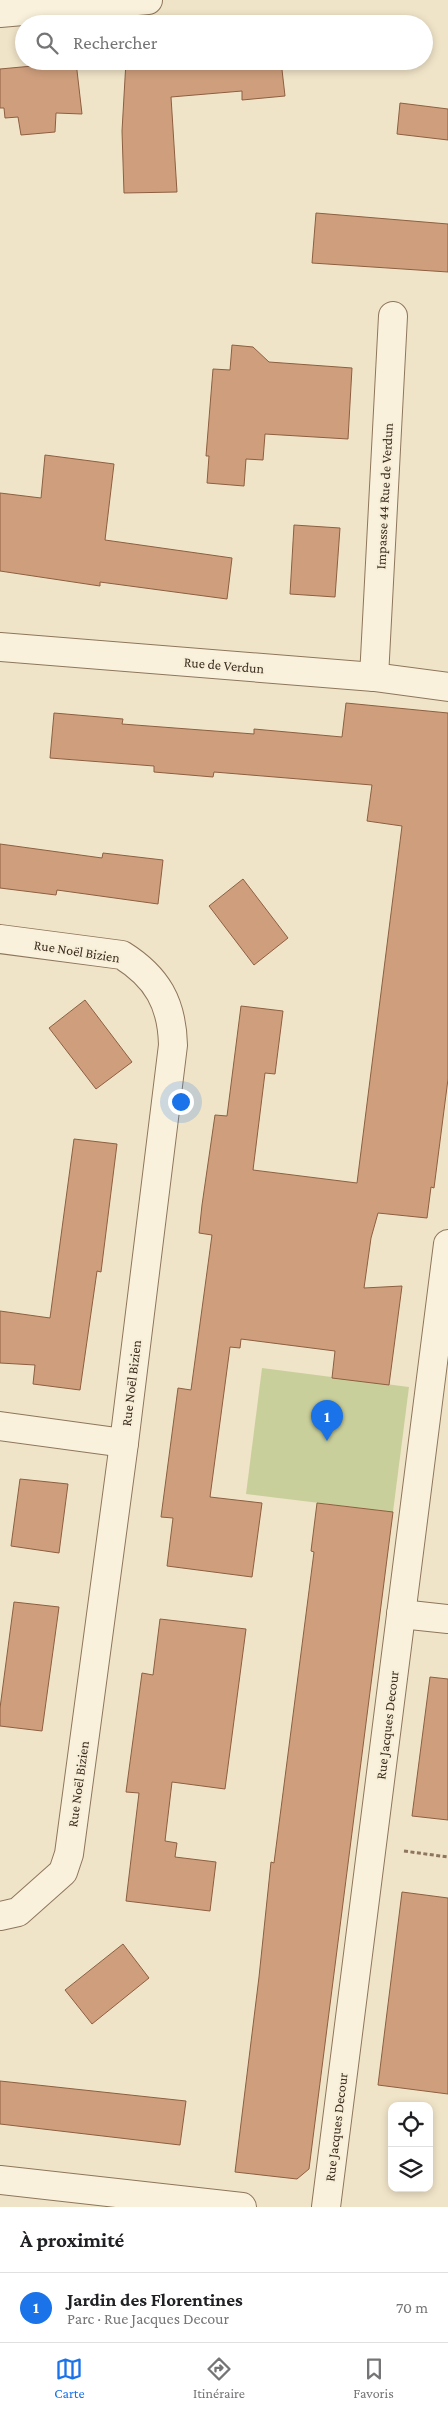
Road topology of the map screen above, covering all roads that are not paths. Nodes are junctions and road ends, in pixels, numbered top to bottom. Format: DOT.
graph roads {
  1 [pos="148,0"];
  2 [pos="5,8"];
  3 [pos="394,316"];
  4 [pos="0,646"];
  5 [pos="374,677"];
  6 [pos="448,686"];
  7 [pos="0,939"];
  8 [pos="448,1244"];
  9 [pos="0,1426"];
  10 [pos="124,1444"];
  11 [pos="401,1614"];
  12 [pos="448,1619"];
  13 [pos="0,1916"];
  14 [pos="0,2180"];
  15 [pos="242,2207"];
  16 [pos="326,2207"];
  1 -- 2 [label="street"];
  3 -- 5 [label="street, Impasse 44 Rue de Verdun"];
  4 -- 5 [label="street, Rue de Verdun"];
  5 -- 6 [label="street, Rue de Verdun"];
  7 -- 10 [label="street, Rue Noël Bizien"];
  8 -- 11 [label="street, Rue Jacques Decour"];
  9 -- 10 [label="street"];
  10 -- 13 [label="street, Rue Noël Bizien"];
  11 -- 12 [label="street"];
  11 -- 16 [label="street, Rue Jacques Decour"];
  14 -- 15 [label="street"];
}
